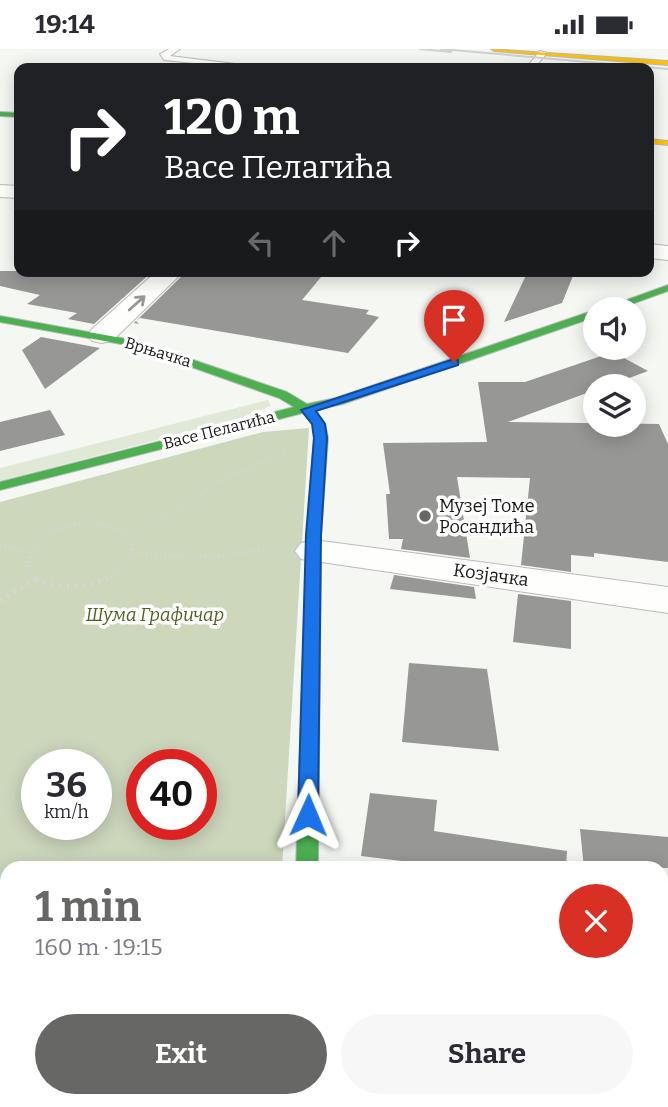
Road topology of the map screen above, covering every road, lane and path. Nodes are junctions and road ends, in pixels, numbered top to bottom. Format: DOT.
graph roads {
  1 [pos="176,49"];
  2 [pos="494,49"];
  3 [pos="545,51"];
  4 [pos="668,61"];
  5 [pos="216,63"];
  6 [pos="165,277"];
  7 [pos="667,289"];
  8 [pos="643,297"];
  9 [pos="583,317"];
  10 [pos="0,319"];
  11 [pos="102,335"];
  12 [pos="308,410"];
  13 [pos="321,438"];
  14 [pos="0,486"];
  15 [pos="130,536"];
  16 [pos="0,545"];
  17 [pos="27,551"];
  18 [pos="314,551"];
  19 [pos="133,554"];
  20 [pos="36,579"];
  21 [pos="0,600"];
  22 [pos="668,600"];
  23 [pos="307,861"];
  1 -- 5 [label="lane"];
  2 -- 3 [label="street"];
  3 -- 4 [label="street"];
  11 -- 6 [label="street, one-way"];
  7 -- 8 [label="street"];
  9 -- 12 [label="street, Васе Пелагића"];
  10 -- 11 [label="street, Врњачка"];
  11 -- 12 [label="street, Врњачка"];
  12 -- 13 [label="street"];
  12 -- 14 [label="street, Васе Пелагића"];
  13 -- 15 [label="path"];
  13 -- 18 [label="street"];
  15 -- 17 [label="path"];
  15 -- 19 [label="path"];
  16 -- 17 [label="path"];
  17 -- 20 [label="path"];
  18 -- 19 [label="path"];
  18 -- 22 [label="street, Козјачка"];
  18 -- 23 [label="street"];
  19 -- 20 [label="path"];
  20 -- 21 [label="path"];
}
